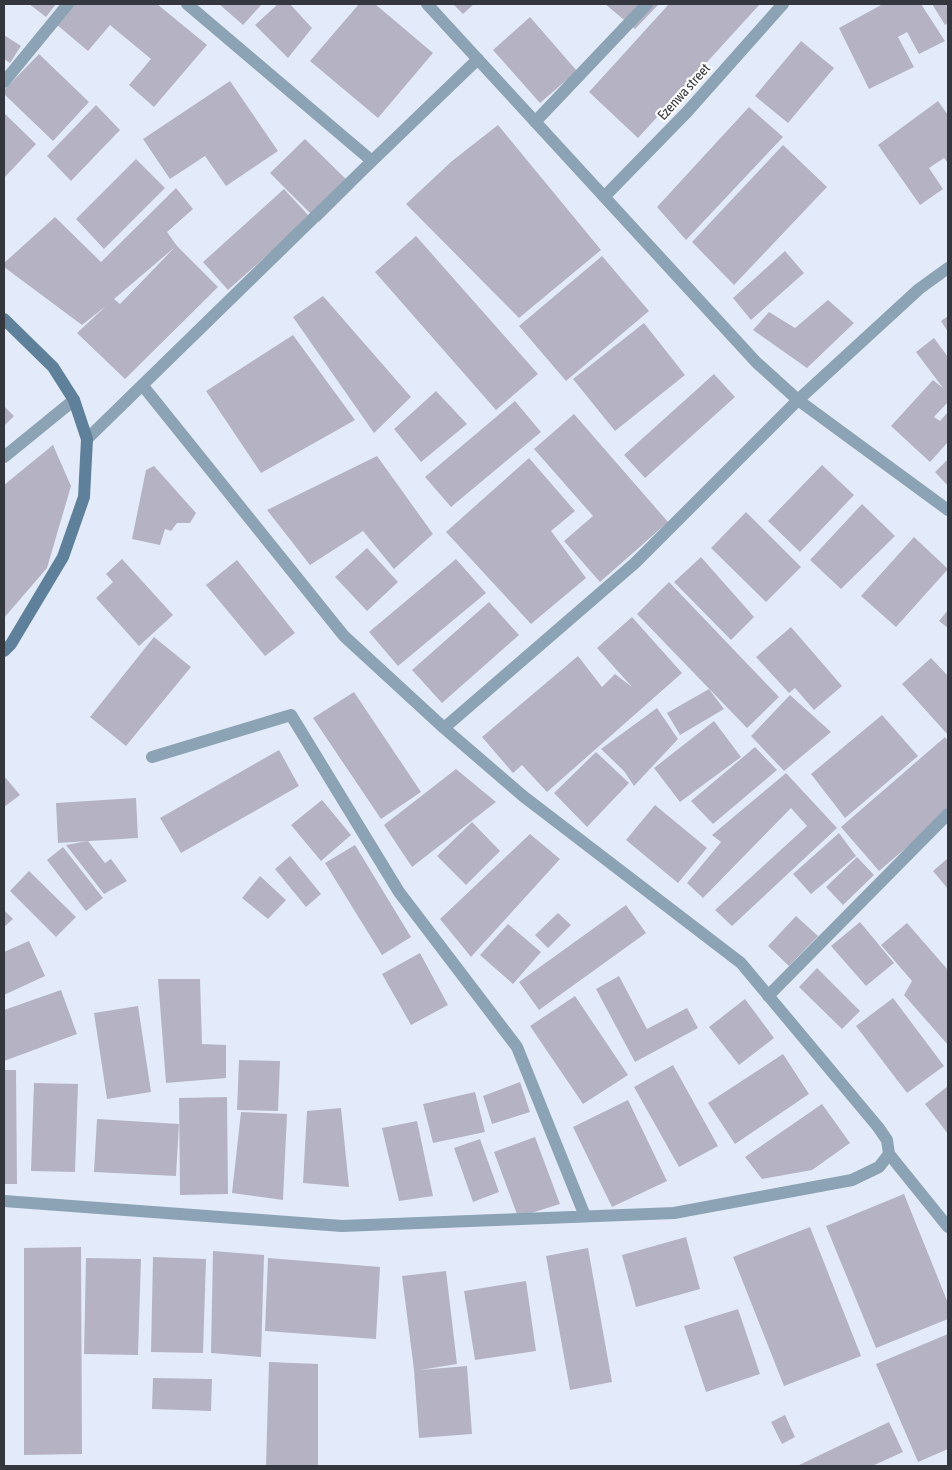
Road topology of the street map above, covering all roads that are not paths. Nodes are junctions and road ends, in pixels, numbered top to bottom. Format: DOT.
graph roads {
  1 [pos="68,4"];
  2 [pos="187,4"];
  3 [pos="427,4"];
  4 [pos="647,4"];
  5 [pos="783,4"];
  6 [pos="478,59"];
  7 [pos="4,82"];
  8 [pos="535,122"];
  9 [pos="372,161"];
  10 [pos="604,197"];
  11 [pos="948,268"];
  12 [pos="4,319"];
  13 [pos="143,386"];
  14 [pos="74,400"];
  15 [pos="798,400"];
  16 [pos="87,439"];
  17 [pos="4,457"];
  18 [pos="948,510"];
  19 [pos="4,651"];
  20 [pos="444,728"];
  21 [pos="152,757"];
  22 [pos="948,814"];
  23 [pos="768,996"];
  24 [pos="889,1154"];
  25 [pos="4,1201"];
  26 [pos="585,1216"];
  27 [pos="948,1227"];
  1 -- 7 [label="street"];
  2 -- 9 [label="street"];
  3 -- 6 [label="street"];
  4 -- 8 [label="street"];
  5 -- 10 [label="street, Ezenwa street"];
  6 -- 8 [label="street"];
  6 -- 9 [label="street"];
  8 -- 10 [label="street"];
  9 -- 13 [label="street"];
  10 -- 15 [label="street"];
  11 -- 15 [label="street"];
  12 -- 14 [label="street"];
  13 -- 16 [label="street"];
  13 -- 20 [label="street"];
  14 -- 16 [label="street"];
  14 -- 17 [label="street"];
  15 -- 18 [label="street"];
  15 -- 20 [label="street"];
  16 -- 19 [label="street"];
  20 -- 23 [label="street"];
  21 -- 26 [label="street"];
  22 -- 23 [label="street"];
  23 -- 24 [label="street"];
  24 -- 26 [label="street"];
  24 -- 27 [label="street"];
  25 -- 26 [label="street"];
}
